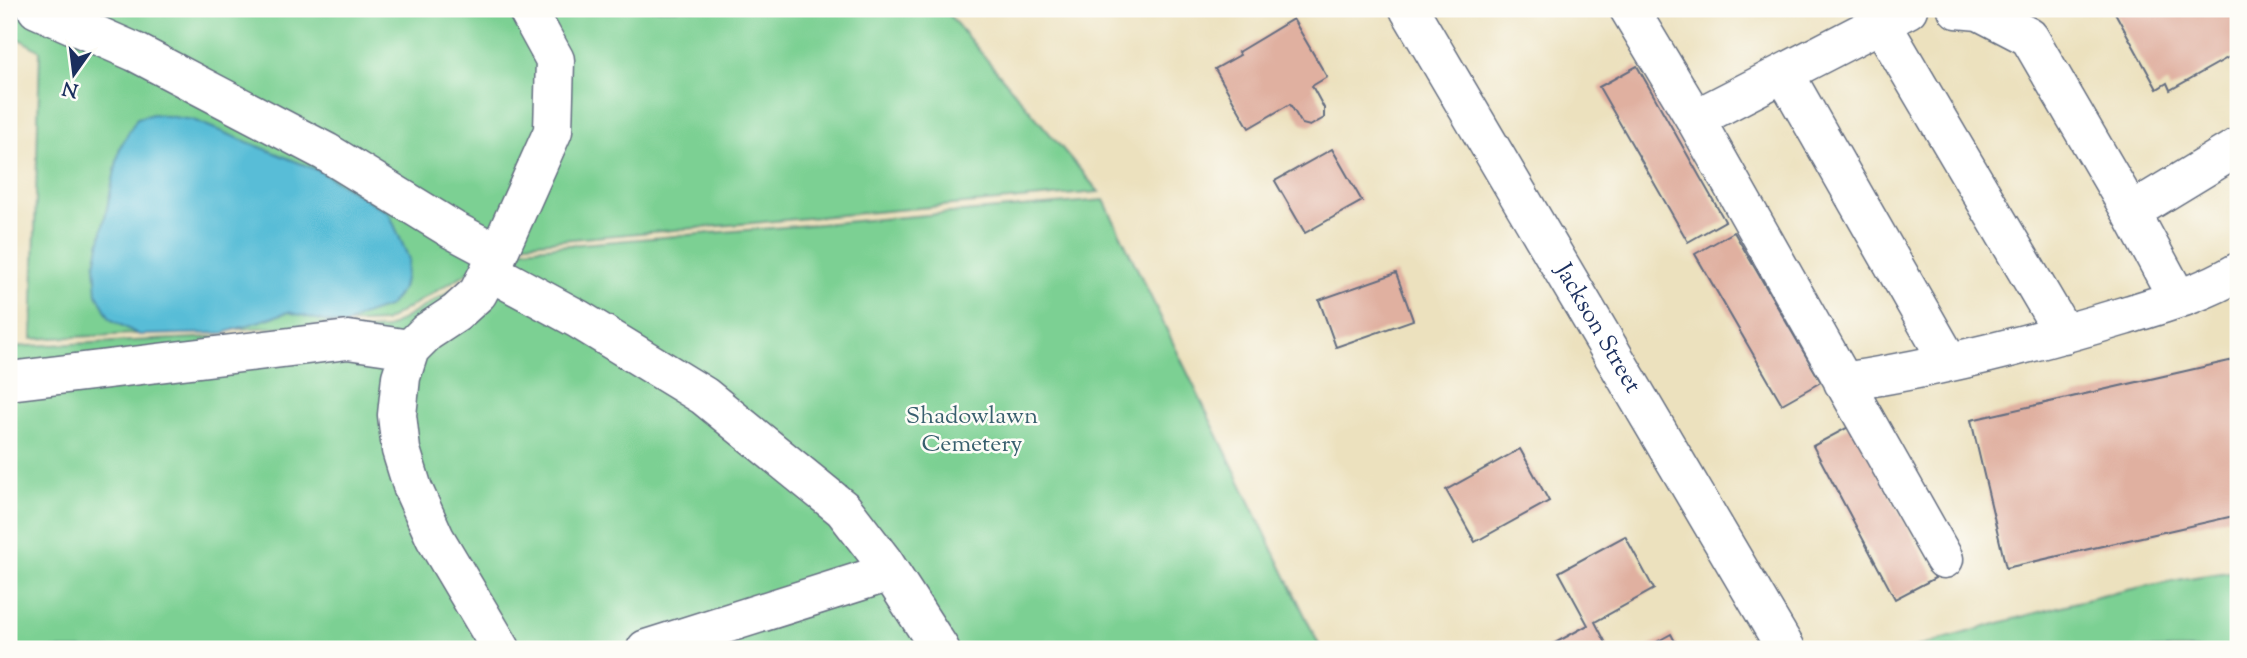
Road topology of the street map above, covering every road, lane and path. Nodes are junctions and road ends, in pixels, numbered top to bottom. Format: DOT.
graph roads {
  1 [pos="37,9"];
  2 [pos="527,9"];
  3 [pos="1409,9"];
  4 [pos="1629,9"];
  5 [pos="1957,9"];
  6 [pos="1895,16"];
  7 [pos="1784,73"];
  8 [pos="1695,119"];
  9 [pos="2238,147"];
  10 [pos="2131,212"];
  11 [pos="494,263"];
  12 [pos="2238,272"];
  13 [pos="2178,299"];
  14 [pos="2064,334"];
  15 [pos="410,349"];
  16 [pos="1949,362"];
  17 [pos="9,381"];
  18 [pos="1843,382"];
  19 [pos="1944,559"];
  20 [pos="890,572"];
  21 [pos="501,649"];
  22 [pos="646,649"];
  23 [pos="940,649"];
  24 [pos="1786,649"];
  1 -- 11 [label="main road"];
  2 -- 11 [label="main road"];
  3 -- 24 [label="main road, Jackson Street"];
  4 -- 8 [label="main road"];
  5 -- 10 [label="main road"];
  6 -- 7 [label="main road"];
  6 -- 14 [label="main road"];
  7 -- 8 [label="main road"];
  7 -- 16 [label="main road"];
  8 -- 18 [label="main road"];
  9 -- 10 [label="main road"];
  10 -- 13 [label="main road"];
  11 -- 15 [label="main road"];
  11 -- 20 [label="main road"];
  12 -- 13 [label="main road"];
  13 -- 14 [label="main road"];
  14 -- 16 [label="main road"];
  15 -- 17 [label="main road"];
  15 -- 21 [label="main road"];
  16 -- 18 [label="main road"];
  18 -- 19 [label="main road"];
  20 -- 22 [label="main road"];
  20 -- 23 [label="main road"];
}
